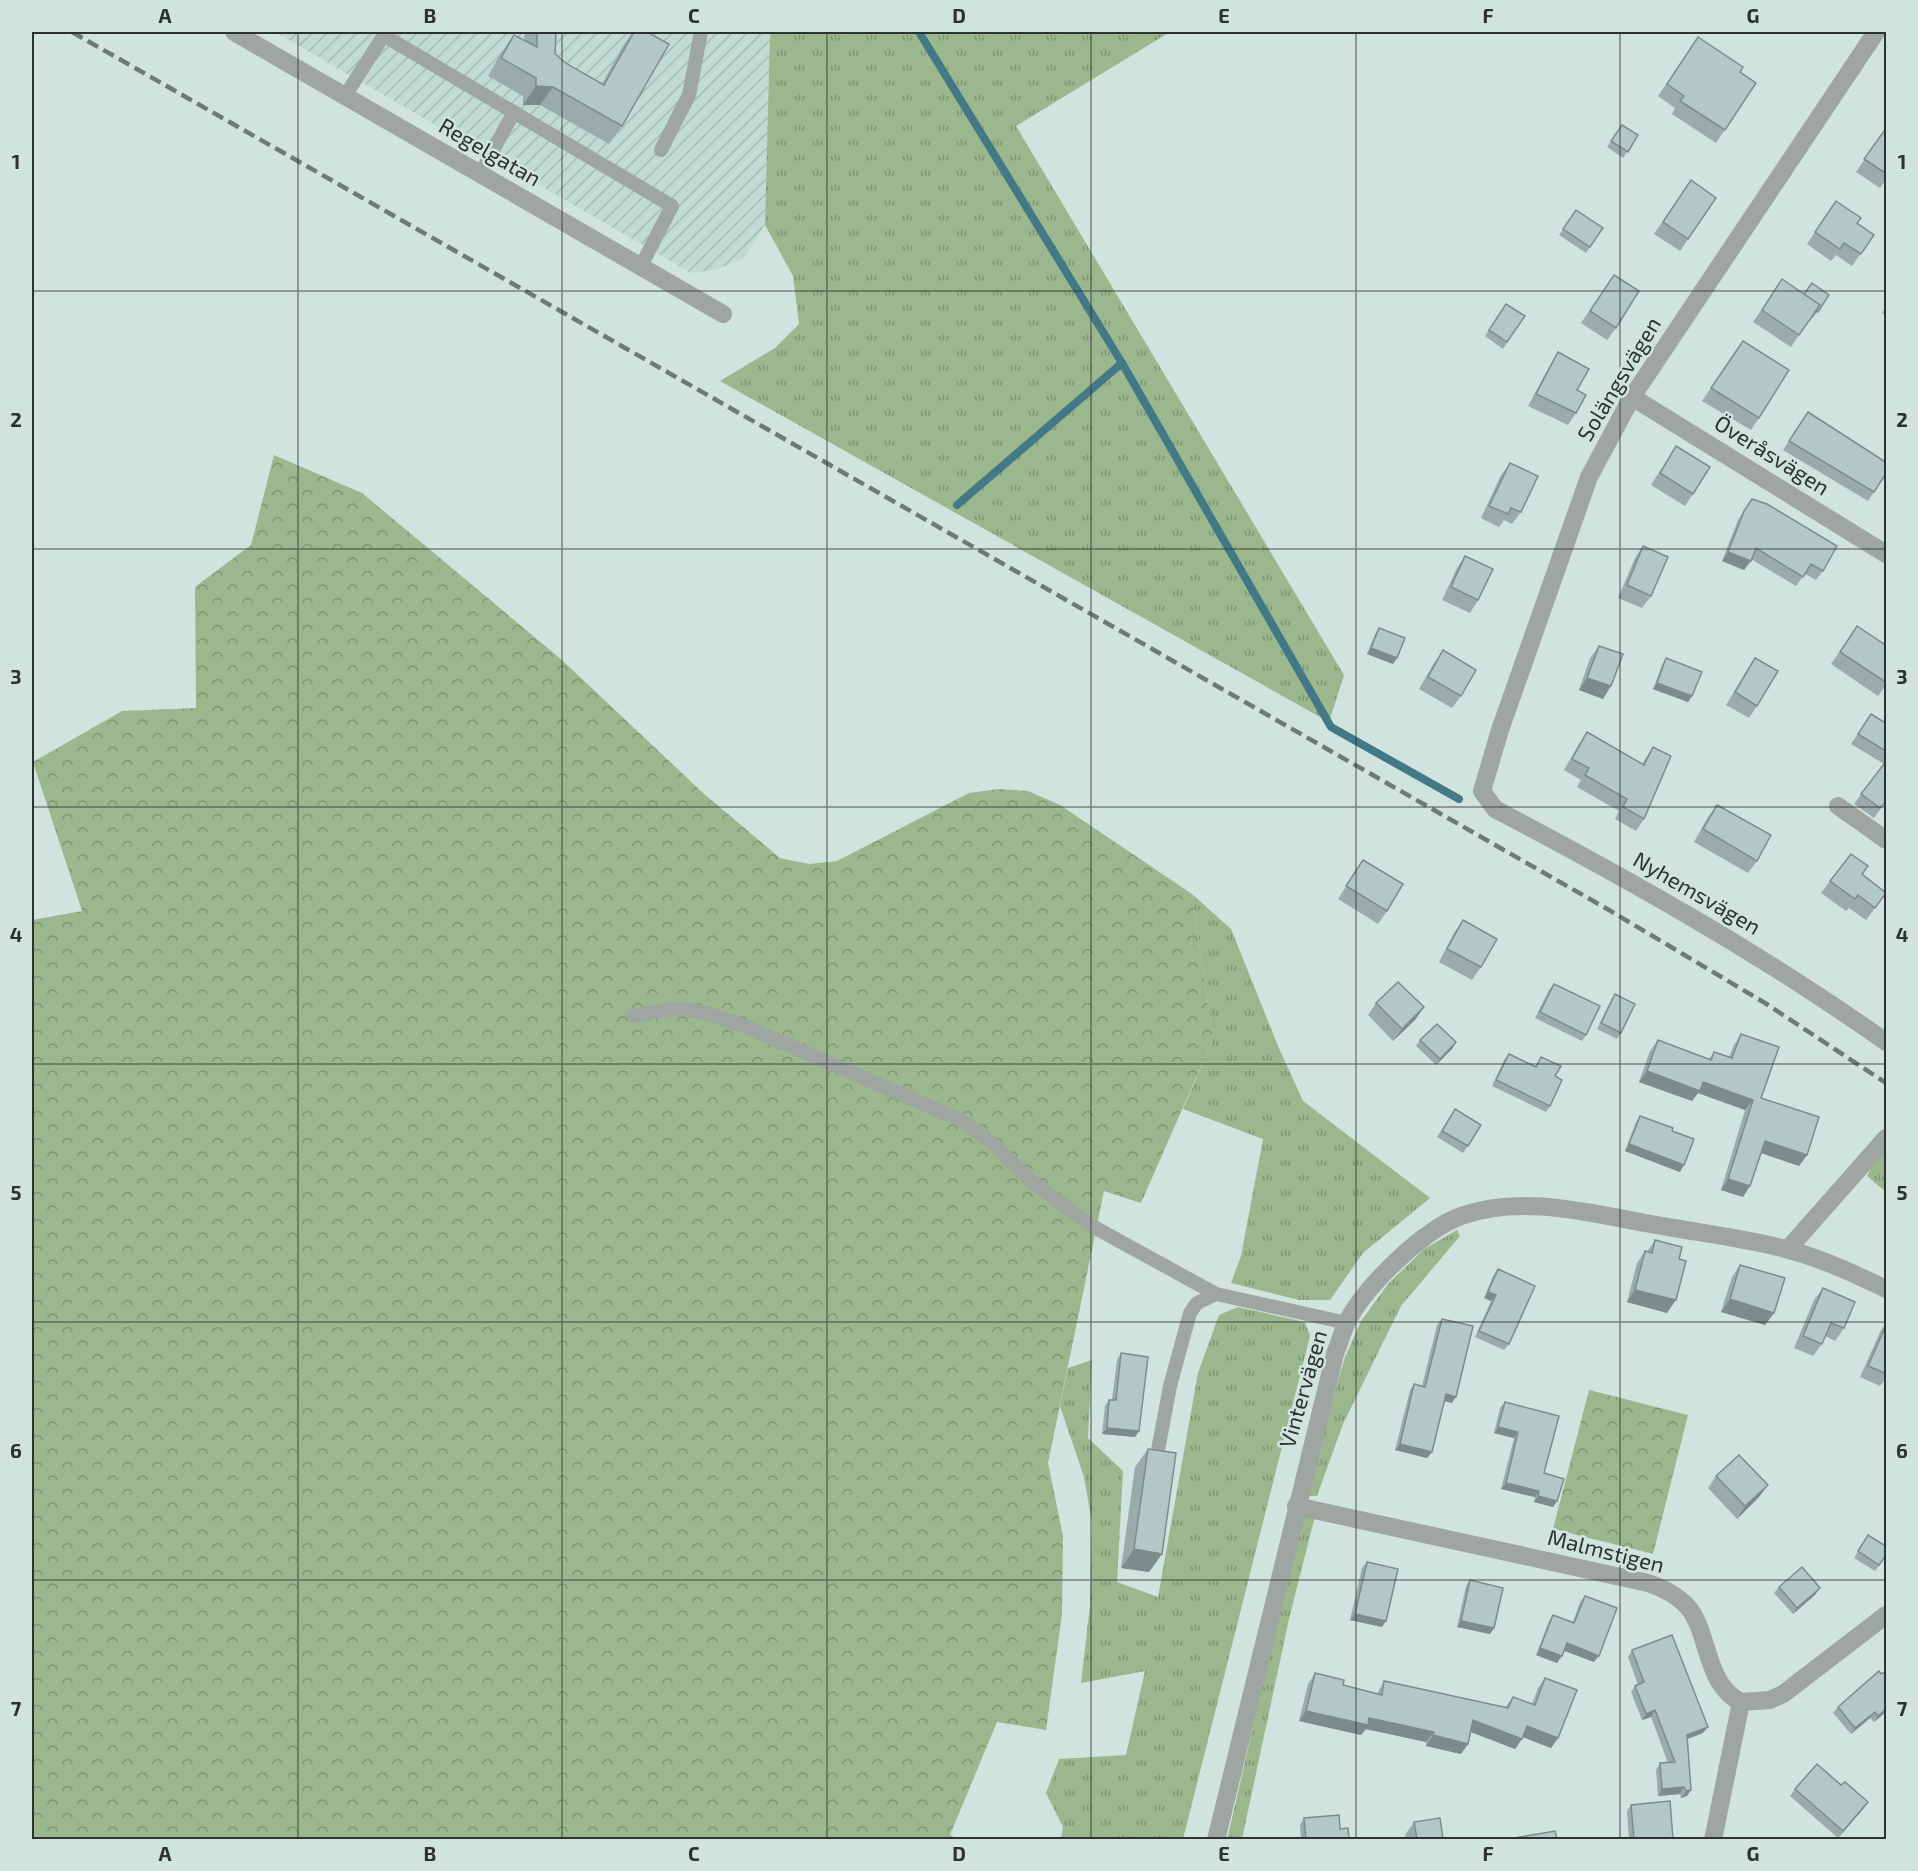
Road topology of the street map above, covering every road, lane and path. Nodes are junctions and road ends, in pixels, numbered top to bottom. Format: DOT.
graph roads {
  1 [pos="701,32"];
  2 [pos="1876,32"];
  3 [pos="384,33"];
  4 [pos="242,34"];
  5 [pos="345,96"];
  6 [pos="514,112"];
  7 [pos="661,150"];
  8 [pos="480,174"];
  9 [pos="641,266"];
  10 [pos="723,314"];
  11 [pos="1632,396"];
  12 [pos="1887,554"];
  13 [pos="1482,791"];
  14 [pos="1838,806"];
  15 [pos="1887,840"];
  16 [pos="633,1016"];
  17 [pos="1887,1042"];
  18 [pos="1887,1138"];
  19 [pos="1788,1249"];
  20 [pos="1887,1289"];
  21 [pos="1216,1294"];
  22 [pos="1347,1323"];
  23 [pos="1156,1461"];
  24 [pos="1296,1506"];
  25 [pos="1887,1615"];
  26 [pos="1741,1702"];
  27 [pos="1216,1839"];
  28 [pos="1713,1839"];
  1 -- 7 [label="lane"];
  2 -- 11 [label="street, Solängsvägen"];
  3 -- 5 [label="lane"];
  3 -- 6 [label="lane"];
  4 -- 5 [label="street, Regelgatan"];
  5 -- 8 [label="street, Regelgatan"];
  6 -- 8 [label="lane"];
  6 -- 9 [label="lane"];
  8 -- 9 [label="street, Regelgatan"];
  9 -- 10 [label="street, Regelgatan"];
  11 -- 12 [label="street, Överåsvägen"];
  11 -- 13 [label="street, Solängsvägen"];
  13 -- 17 [label="street, Nyhemsvägen"];
  14 -- 15 [label="street"];
  16 -- 21 [label="lane"];
  18 -- 19 [label="street"];
  19 -- 20 [label="street, Vintervägen"];
  19 -- 22 [label="street, Vintervägen"];
  21 -- 22 [label="lane"];
  21 -- 23 [label="lane"];
  22 -- 24 [label="street, Vintervägen"];
  24 -- 26 [label="street, Malmstigen"];
  24 -- 27 [label="street, Vintervägen"];
  25 -- 26 [label="street"];
  26 -- 28 [label="street"];
}
